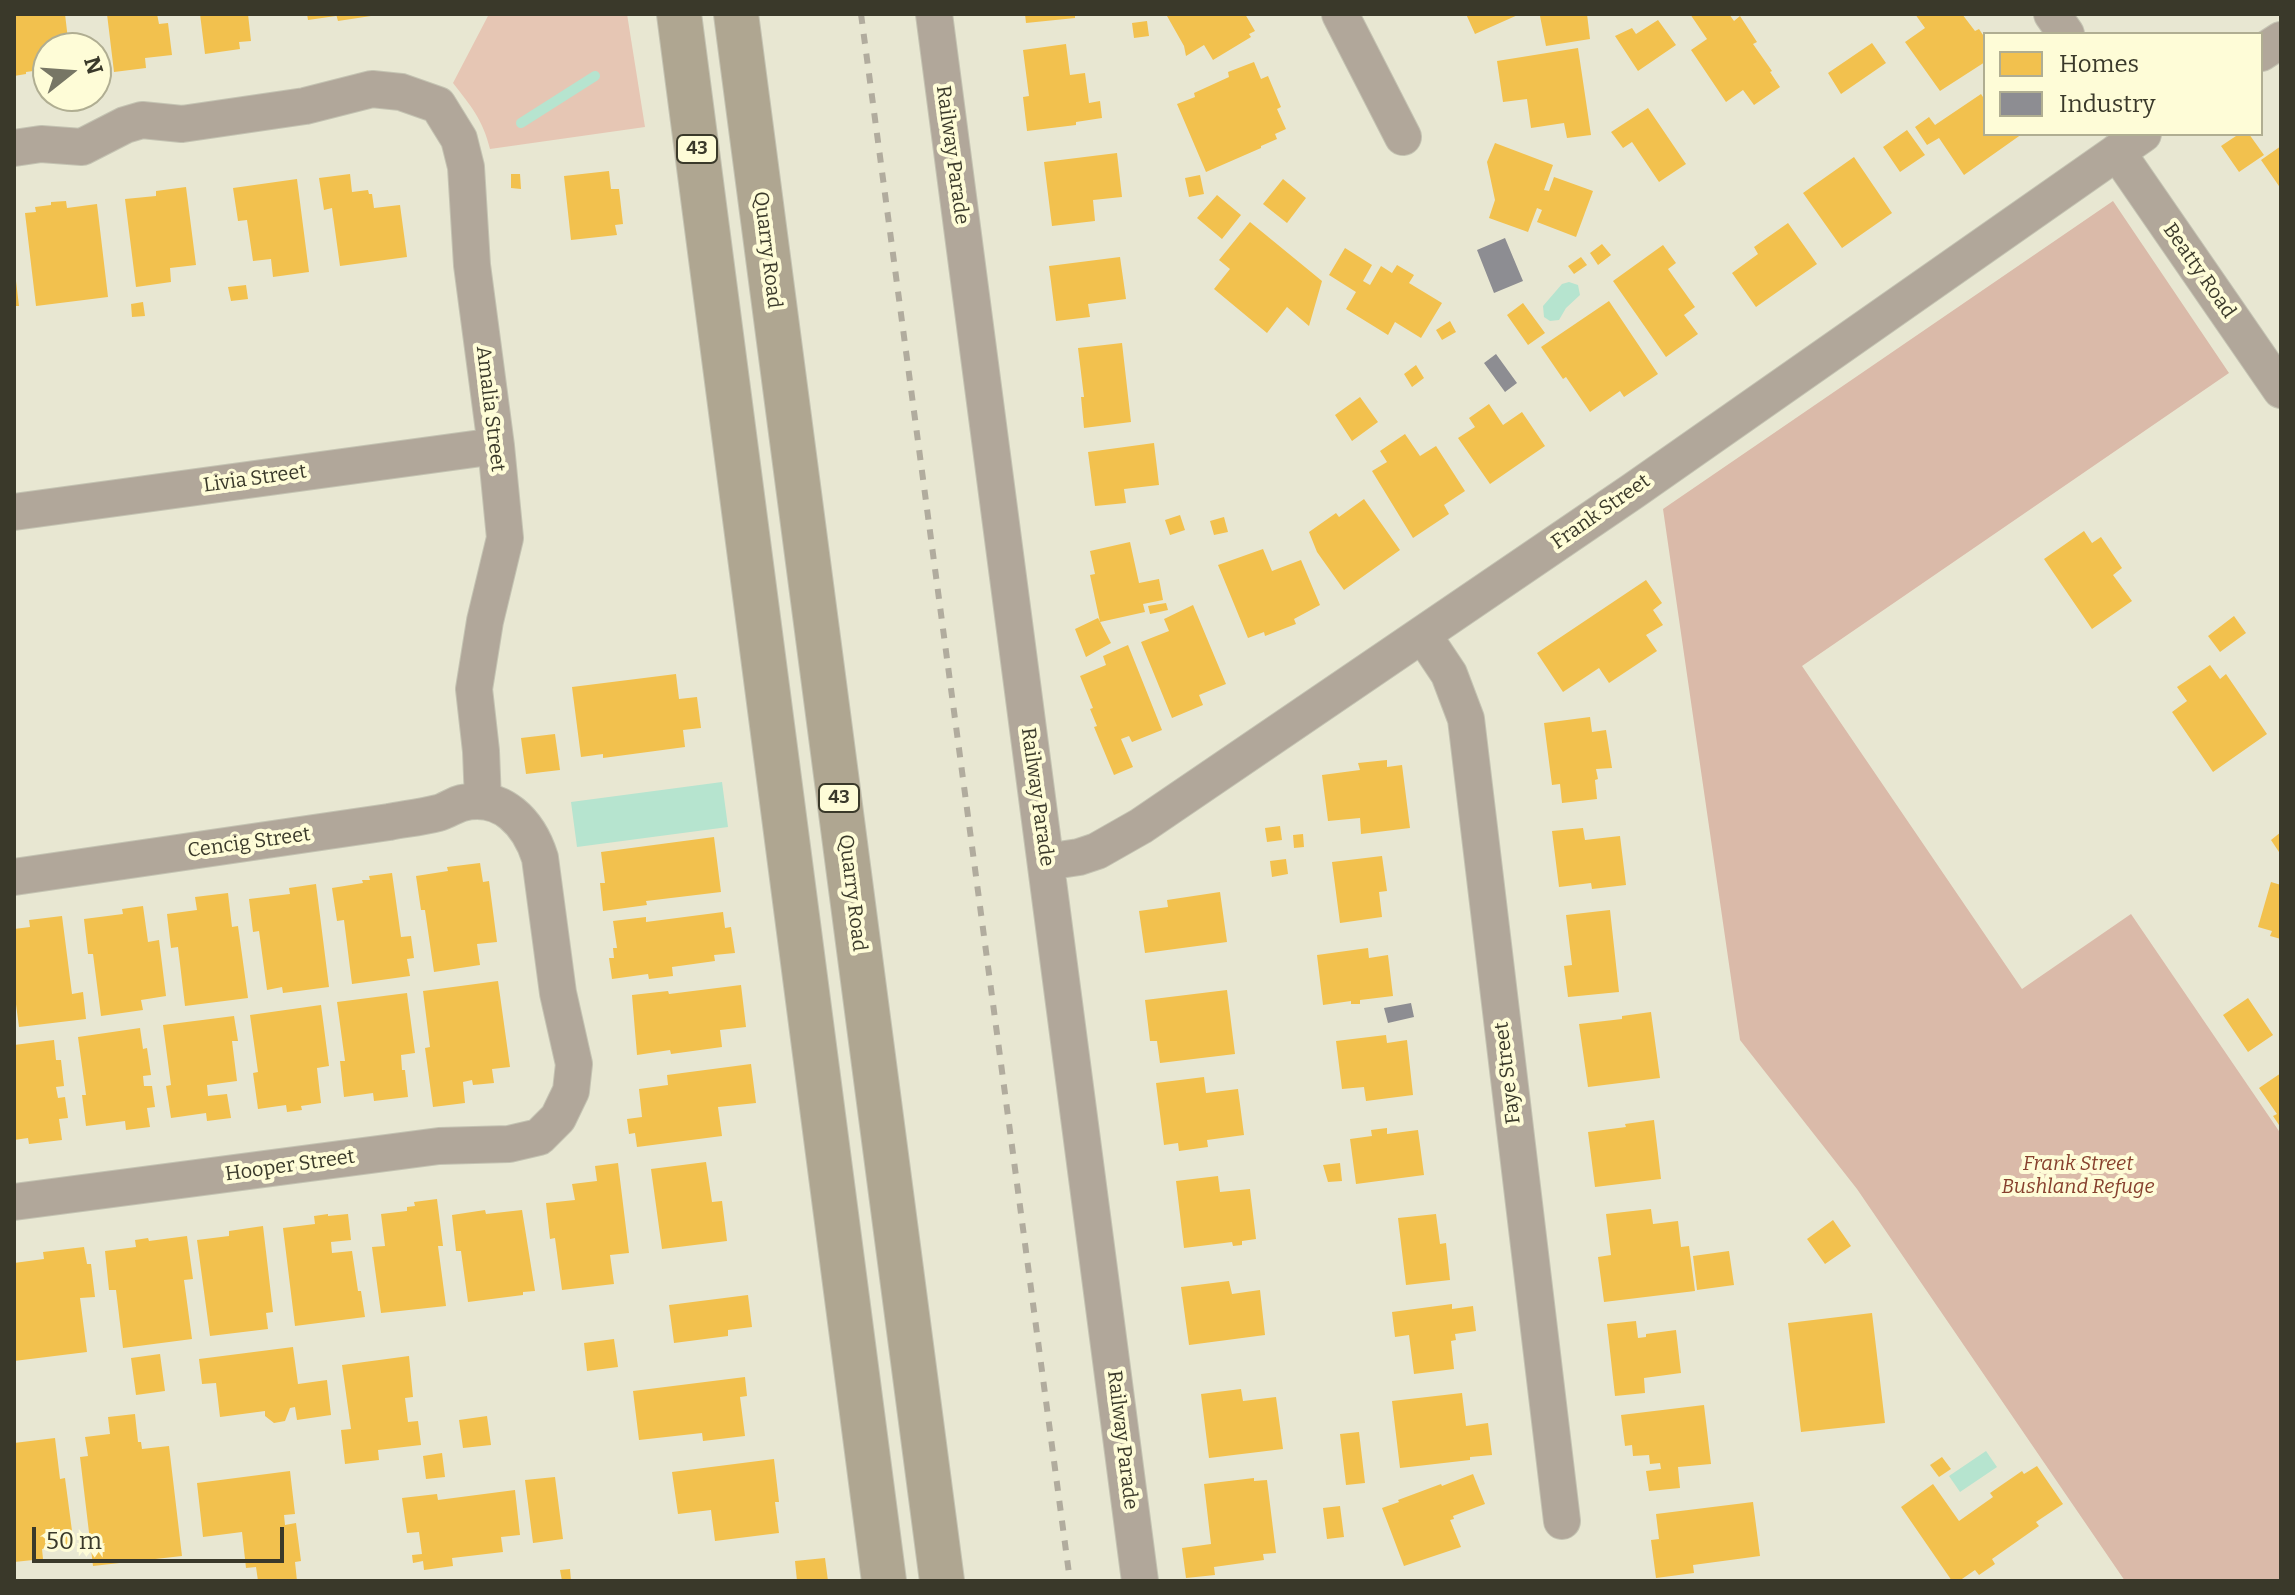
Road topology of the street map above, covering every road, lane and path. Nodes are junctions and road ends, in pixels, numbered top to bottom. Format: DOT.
graph roads {
  1 [pos="679,14"];
  2 [pos="736,14"];
  3 [pos="934,14"];
  4 [pos="1340,14"];
  5 [pos="2052,14"];
  6 [pos="2065,32"];
  7 [pos="2281,40"];
  8 [pos="2263,52"];
  9 [pos="1403,137"];
  10 [pos="2134,139"];
  11 [pos="14,148"];
  12 [pos="771,276"];
  13 [pos="714,284"];
  14 [pos="2281,390"];
  15 [pos="496,446"];
  16 [pos="14,512"];
  17 [pos="1423,635"];
  18 [pos="483,801"];
  19 [pos="1046,862"];
  20 [pos="14,877"];
  21 [pos="14,1202"];
  22 [pos="1562,1521"];
  23 [pos="884,1581"];
  24 [pos="942,1581"];
  25 [pos="1140,1581"];
  1 -- 13 [label="main road, 43"];
  2 -- 12 [label="main road, Quarry Road / 43"];
  3 -- 19 [label="street, Railway Parade"];
  4 -- 9 [label="street"];
  5 -- 6 [label="street"];
  7 -- 8 [label="street"];
  10 -- 14 [label="street, Beatty Road"];
  10 -- 17 [label="street, Frank Street"];
  11 -- 15 [label="street, Amalia Street"];
  12 -- 13 [label="main road"];
  12 -- 24 [label="main road, Quarry Road / 43"];
  13 -- 23 [label="main road, 43"];
  15 -- 16 [label="street, Livia Street"];
  15 -- 18 [label="street, Amalia Street"];
  17 -- 19 [label="street, Frank Street"];
  17 -- 22 [label="street, Faye Street"];
  18 -- 20 [label="street, Cencig Street"];
  18 -- 21 [label="street, Hooper Street"];
  19 -- 25 [label="street, Railway Parade"];
}
